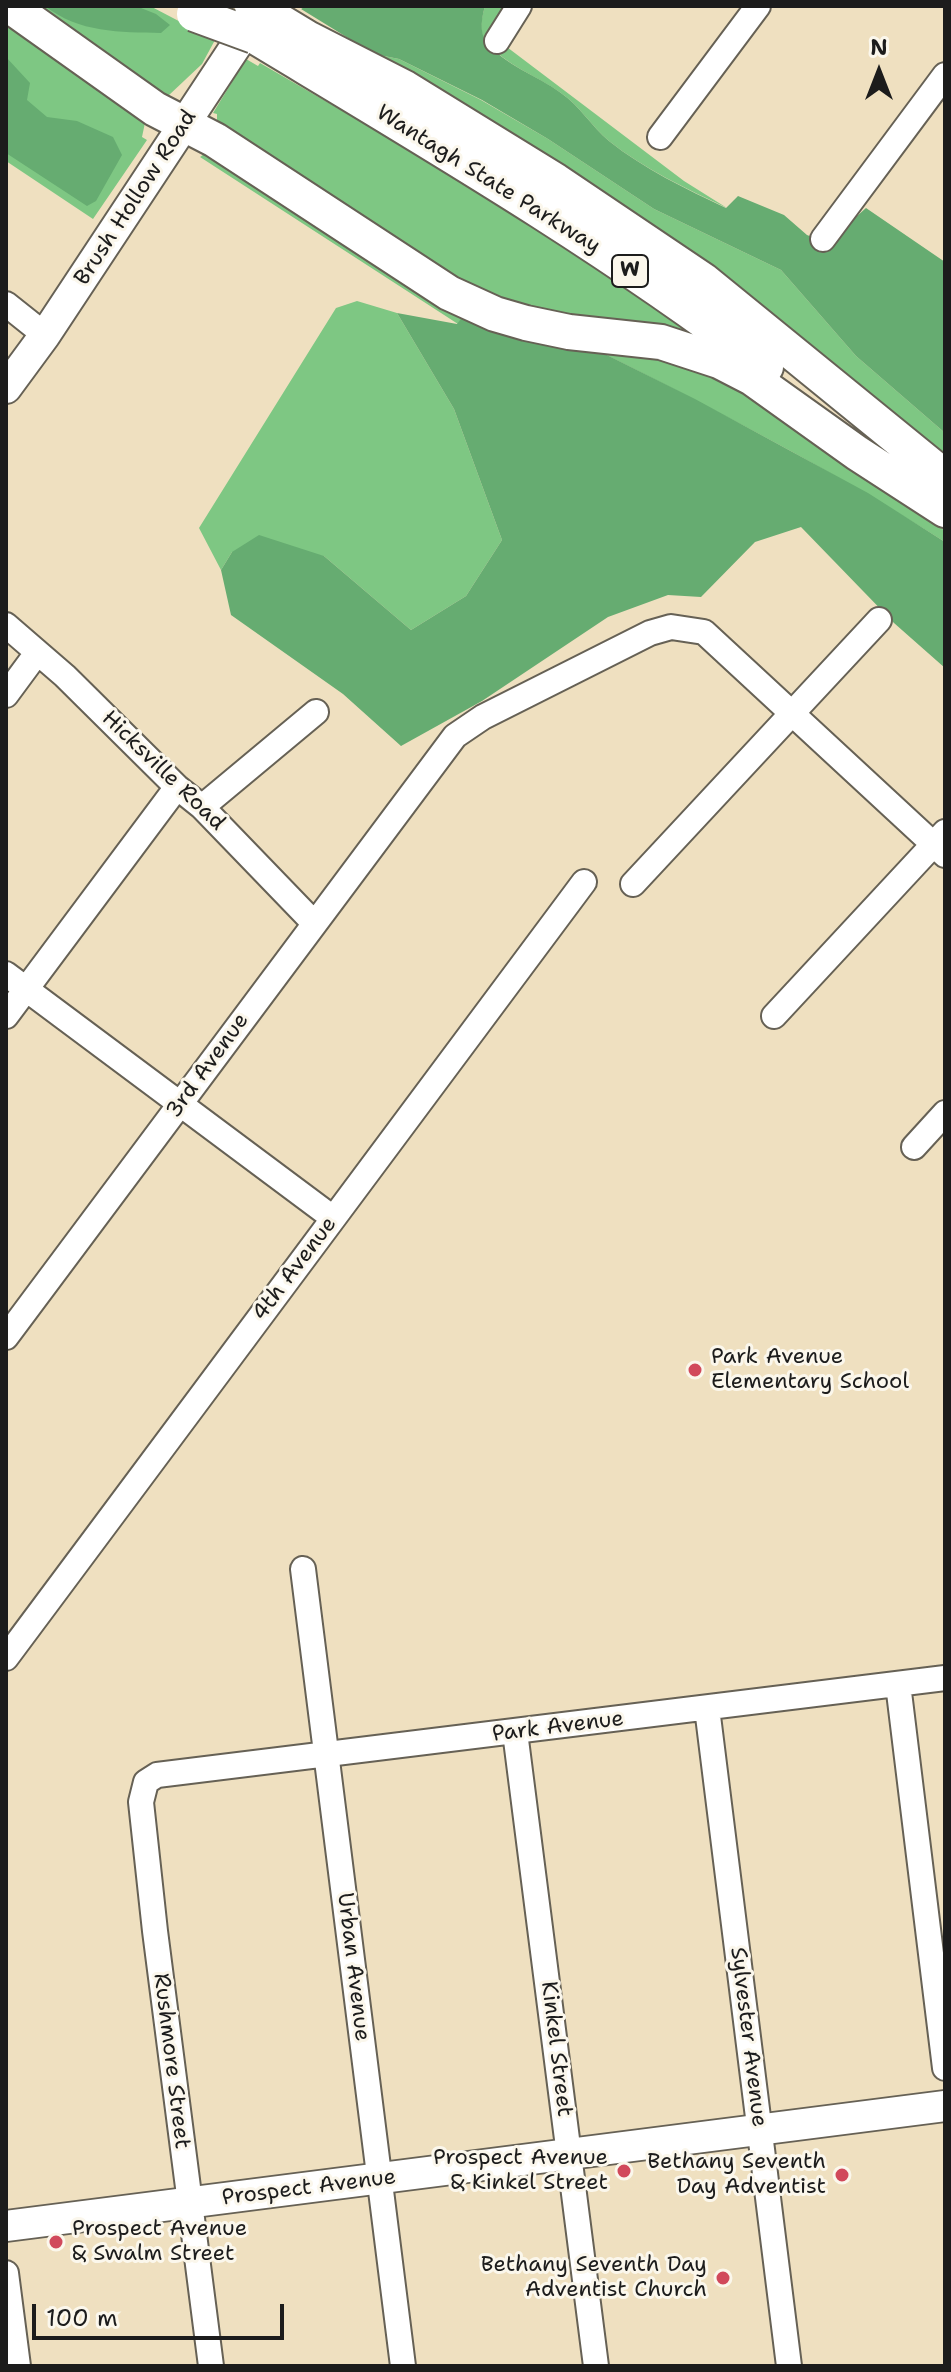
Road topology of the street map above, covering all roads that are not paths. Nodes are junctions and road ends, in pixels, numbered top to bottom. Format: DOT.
graph roads {
  1 [pos="10,6"];
  2 [pos="519,6"];
  3 [pos="758,6"];
  4 [pos="193,9"];
  5 [pos="260,14"];
  6 [pos="497,41"];
  7 [pos="302,50"];
  8 [pos="945,75"];
  9 [pos="183,125"];
  10 [pos="660,137"];
  11 [pos="823,239"];
  12 [pos="6,304"];
  13 [pos="45,335"];
  14 [pos="6,388"];
  15 [pos="945,477"];
  16 [pos="945,509"];
  17 [pos="879,620"];
  18 [pos="6,625"];
  19 [pos="37,653"];
  20 [pos="6,695"];
  21 [pos="316,712"];
  22 [pos="792,713"];
  23 [pos="177,787"];
  24 [pos="202,807"];
  25 [pos="941,844"];
  26 [pos="584,882"];
  27 [pos="633,884"];
  28 [pos="314,923"];
  29 [pos="6,974"];
  30 [pos="26,989"];
  31 [pos="6,1016"];
  32 [pos="774,1016"];
  33 [pos="180,1104"];
  34 [pos="945,1113"];
  35 [pos="914,1147"];
  36 [pos="333,1218"];
  37 [pos="6,1337"];
  38 [pos="303,1569"];
  39 [pos="6,1658"];
  40 [pos="945,1678"];
  41 [pos="898,1684"];
  42 [pos="707,1708"];
  43 [pos="515,1732"];
  44 [pos="327,1756"];
  45 [pos="170,1774"];
  46 [pos="945,2068"];
  47 [pos="945,2106"];
  48 [pos="760,2130"];
  49 [pos="570,2155"];
  50 [pos="380,2179"];
  51 [pos="190,2203"];
  52 [pos="6,2226"];
  53 [pos="6,2273"];
  54 [pos="18,2366"];
  55 [pos="211,2366"];
  56 [pos="403,2366"];
  57 [pos="596,2366"];
  58 [pos="789,2366"];
  1 -- 9 [label="highway"];
  2 -- 6 [label="street"];
  3 -- 10 [label="street"];
  4 -- 5 [label="highway, Wantagh State Parkway, bridge"];
  5 -- 7 [label="highway, Wantagh State Parkway / W"];
  5 -- 9 [label="main road, Brush Hollow Road"];
  7 -- 15 [label="highway, Wantagh State Parkway / W"];
  7 -- 16 [label="highway, Wantagh State Parkway / W"];
  8 -- 11 [label="street"];
  9 -- 13 [label="main road, Brush Hollow Road"];
  9 -- 16 [label="highway"];
  12 -- 13 [label="street"];
  13 -- 14 [label="main road, Brush Hollow Road"];
  17 -- 22 [label="street"];
  18 -- 19 [label="street, Hicksville Road"];
  19 -- 20 [label="street"];
  19 -- 23 [label="street, Hicksville Road"];
  21 -- 24 [label="street"];
  22 -- 25 [label="street"];
  22 -- 27 [label="street"];
  22 -- 28 [label="street, 3rd Avenue"];
  23 -- 24 [label="street, Hicksville Road"];
  23 -- 30 [label="street"];
  24 -- 28 [label="street, Hicksville Road"];
  25 -- 32 [label="street"];
  26 -- 36 [label="street, 4th Avenue"];
  28 -- 33 [label="street, 3rd Avenue"];
  29 -- 30 [label="street"];
  30 -- 31 [label="street"];
  30 -- 33 [label="street"];
  33 -- 36 [label="street"];
  33 -- 37 [label="street, 3rd Avenue"];
  34 -- 35 [label="street"];
  36 -- 39 [label="street, 4th Avenue"];
  38 -- 44 [label="street, Urban Avenue"];
  40 -- 41 [label="street, Park Avenue"];
  41 -- 42 [label="street, Park Avenue"];
  41 -- 46 [label="street"];
  42 -- 43 [label="street, Park Avenue"];
  42 -- 48 [label="street, Sylvester Avenue"];
  43 -- 44 [label="street, Park Avenue"];
  43 -- 49 [label="street, Kinkel Street"];
  44 -- 45 [label="street, Park Avenue"];
  44 -- 50 [label="street, Urban Avenue"];
  45 -- 51 [label="street, Rushmore Street"];
  47 -- 48 [label="main road, Prospect Avenue"];
  48 -- 49 [label="main road, Prospect Avenue"];
  48 -- 58 [label="street, Sylvester Avenue"];
  49 -- 50 [label="main road, Prospect Avenue"];
  49 -- 57 [label="street, Kinkel Street"];
  50 -- 51 [label="main road, Prospect Avenue"];
  50 -- 56 [label="street, Urban Avenue"];
  51 -- 52 [label="main road, Prospect Avenue"];
  51 -- 55 [label="street, Rushmore Street"];
  53 -- 54 [label="street"];
}
